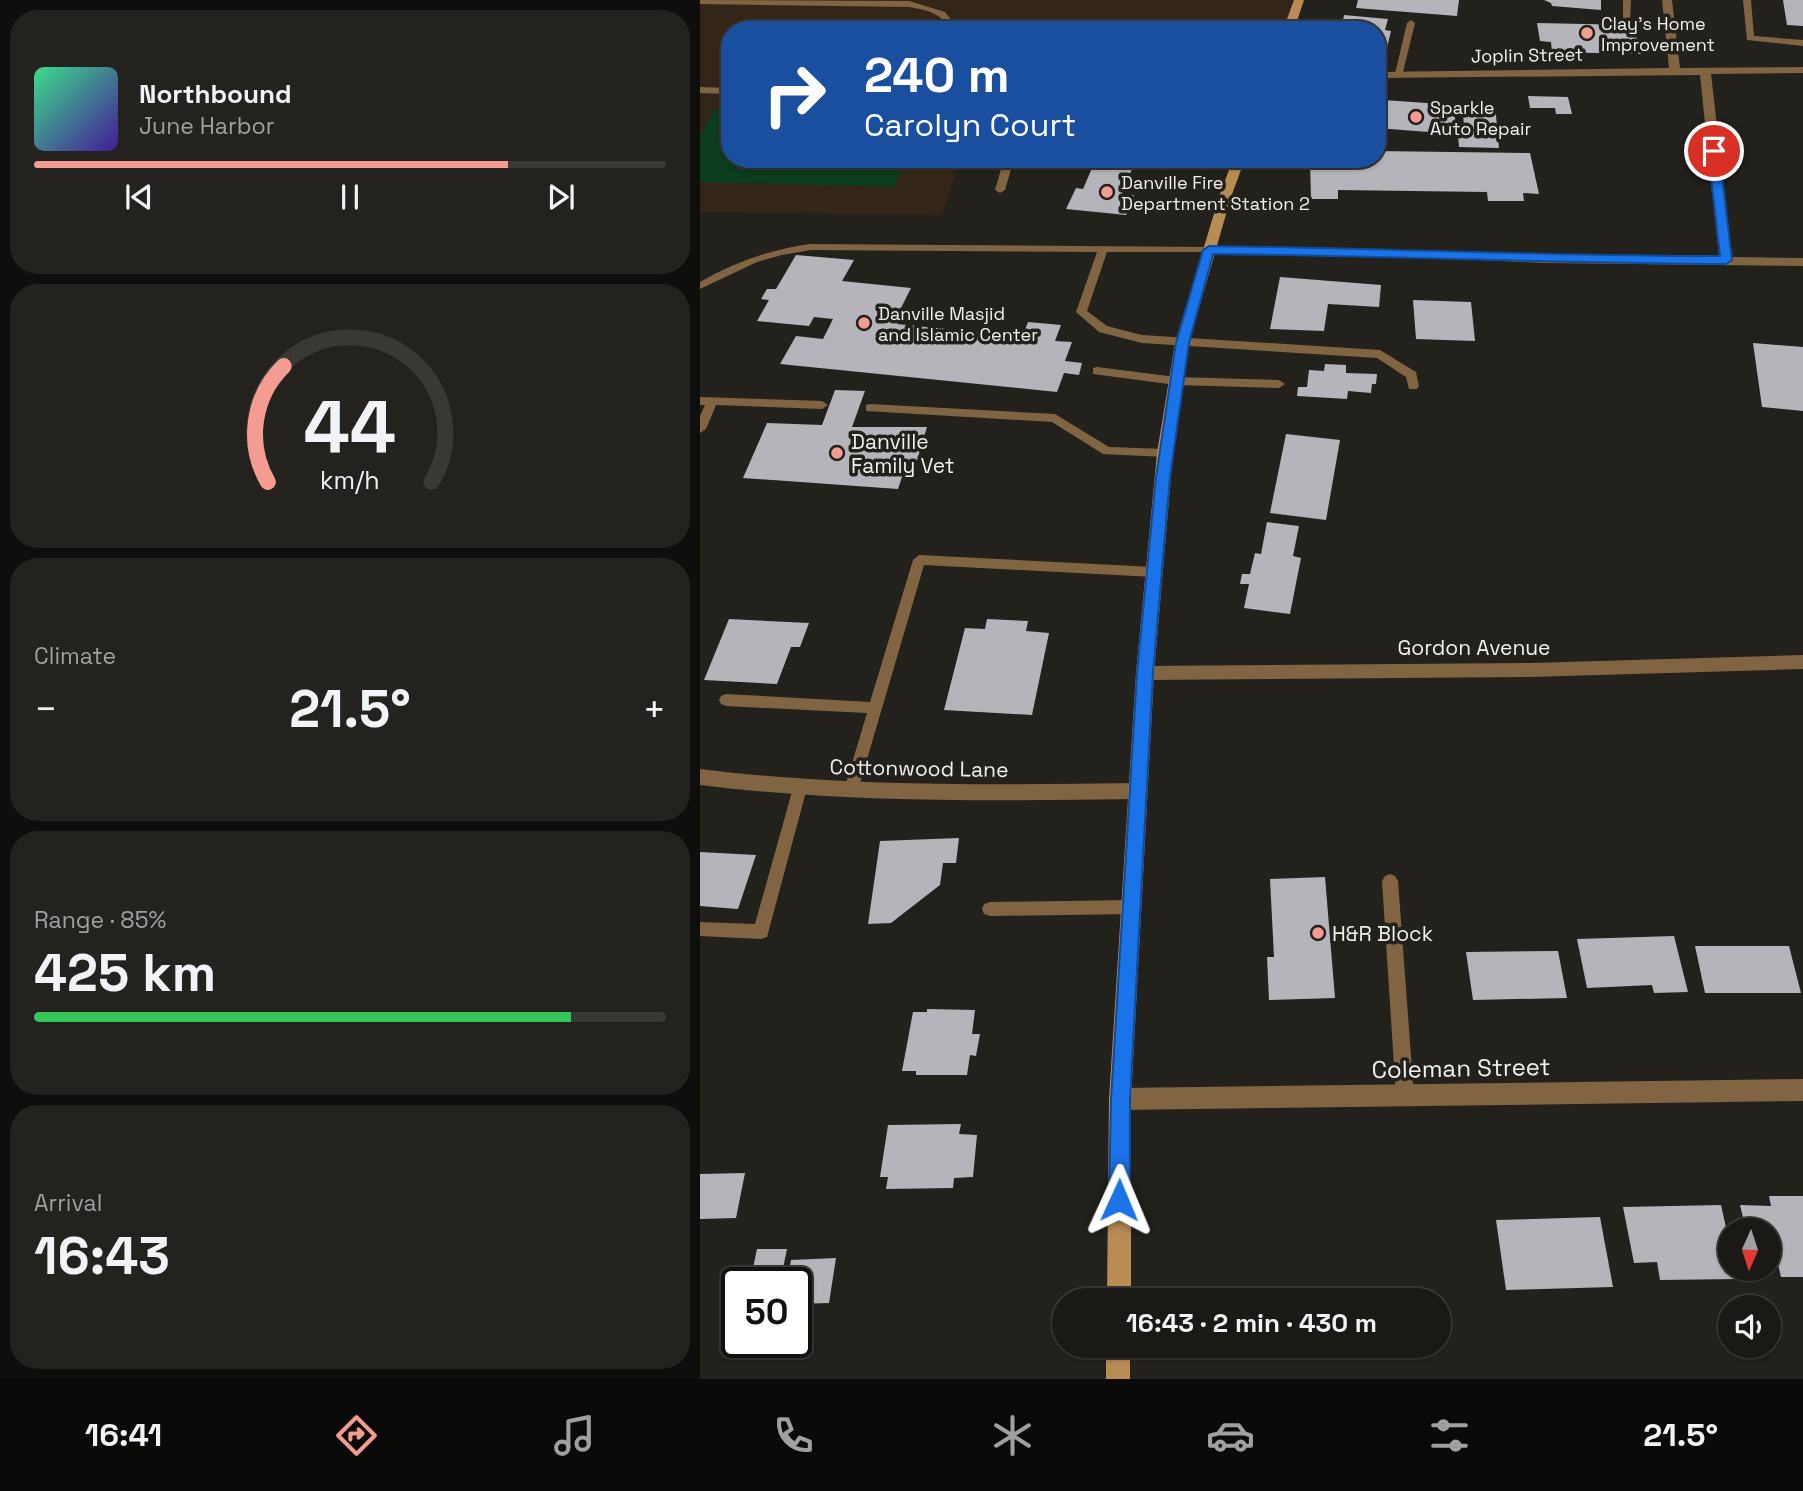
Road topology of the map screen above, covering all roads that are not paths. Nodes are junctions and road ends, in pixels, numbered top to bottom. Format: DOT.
graph roads {
  1 [pos="1299,0"];
  2 [pos="1627,0"];
  3 [pos="1667,0"];
  4 [pos="1746,0"];
  5 [pos="700,1"];
  6 [pos="810,1"];
  7 [pos="1627,18"];
  8 [pos="951,21"];
  9 [pos="1291,21"];
  10 [pos="1411,23"];
  11 [pos="1803,43"];
  12 [pos="1675,70"];
  13 [pos="1705,70"];
  14 [pos="1803,70"];
  15 [pos="1386,75"];
  16 [pos="1397,76"];
  17 [pos="700,90"];
  18 [pos="721,91"];
  19 [pos="1006,168"];
  20 [pos="1236,168"];
  21 [pos="1000,190"];
  22 [pos="1102,250"];
  23 [pos="1209,250"];
  24 [pos="1726,260"];
  25 [pos="1803,262"];
  26 [pos="700,286"];
  27 [pos="1182,343"];
  28 [pos="1097,372"];
  29 [pos="1176,381"];
  30 [pos="1279,384"];
  31 [pos="1413,387"];
  32 [pos="706,401"];
  33 [pos="822,405"];
  34 [pos="870,408"];
  35 [pos="700,429"];
  36 [pos="1165,453"];
  37 [pos="1154,572"];
  38 [pos="1803,662"];
  39 [pos="1145,673"];
  40 [pos="726,700"];
  41 [pos="875,708"];
  42 [pos="700,777"];
  43 [pos="800,788"];
  44 [pos="851,790"];
  45 [pos="1138,790"];
  46 [pos="1390,881"];
  47 [pos="1131,907"];
  48 [pos="989,909"];
  49 [pos="700,929"];
  50 [pos="1803,1090"];
  51 [pos="1405,1096"];
  52 [pos="1120,1100"];
  53 [pos="1119,1288"];
  54 [pos="1118,1358"];
  55 [pos="1118,1379"];
  1 -- 9 [label="main road"];
  2 -- 7 [label="lane"];
  3 -- 12 [label="street"];
  4 -- 11 [label="lane"];
  5 -- 6 [label="lane"];
  6 -- 8 [label="lane"];
  10 -- 16 [label="lane"];
  12 -- 13 [label="street, Joplin Street"];
  12 -- 16 [label="street, Joplin Street"];
  13 -- 14 [label="street, Joplin Street"];
  13 -- 24 [label="street"];
  15 -- 16 [label="street, Joplin Street"];
  17 -- 18 [label="lane"];
  19 -- 21 [label="lane"];
  20 -- 23 [label="main road"];
  22 -- 23 [label="lane"];
  22 -- 26 [label="lane"];
  22 -- 27 [label="lane"];
  23 -- 24 [label="street"];
  23 -- 27 [label="main road"];
  24 -- 25 [label="street"];
  27 -- 29 [label="main road"];
  27 -- 31 [label="lane"];
  28 -- 29 [label="lane"];
  29 -- 30 [label="lane"];
  29 -- 36 [label="main road"];
  32 -- 33 [label="lane"];
  32 -- 35 [label="lane"];
  34 -- 36 [label="lane"];
  36 -- 37 [label="main road"];
  37 -- 39 [label="main road"];
  37 -- 41 [label="lane"];
  38 -- 39 [label="street, Gordon Avenue"];
  39 -- 45 [label="main road"];
  40 -- 41 [label="lane"];
  41 -- 44 [label="lane"];
  42 -- 43 [label="street, Cottonwood Lane"];
  43 -- 44 [label="street, Cottonwood Lane"];
  43 -- 49 [label="lane"];
  44 -- 45 [label="street, Cottonwood Lane"];
  45 -- 47 [label="main road"];
  46 -- 51 [label="lane"];
  47 -- 48 [label="lane"];
  47 -- 52 [label="main road"];
  50 -- 51 [label="street, Coleman Street"];
  51 -- 52 [label="street, Coleman Street"];
  52 -- 53 [label="main road"];
  54 -- 55 [label="main road"];
}
